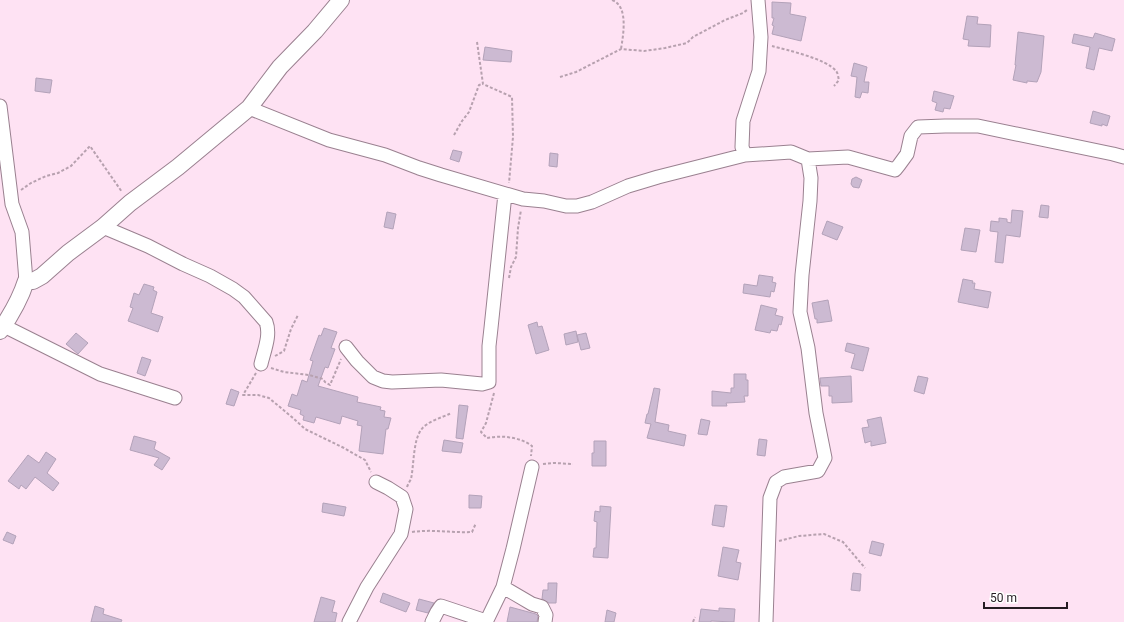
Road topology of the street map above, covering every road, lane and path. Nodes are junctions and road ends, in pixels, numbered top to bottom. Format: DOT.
graph roads {
  1 [pos="341,0"];
  2 [pos="612,0"];
  3 [pos="758,1"];
  4 [pos="477,42"];
  5 [pos="761,42"];
  6 [pos="621,49"];
  7 [pos="560,77"];
  8 [pos="483,84"];
  9 [pos="834,86"];
  10 [pos="0,106"];
  11 [pos="249,108"];
  12 [pos="454,135"];
  13 [pos="744,155"];
  14 [pos="1124,157"];
  15 [pos="808,159"];
  16 [pos="505,194"];
  17 [pos="523,199"];
  18 [pos="12,204"];
  19 [pos="130,204"];
  20 [pos="103,227"];
  21 [pos="26,281"];
  22 [pos="509,281"];
  23 [pos="2,328"];
  24 [pos="346,348"];
  25 [pos="261,364"];
  26 [pos="494,392"];
  27 [pos="243,395"];
  28 [pos="175,398"];
  29 [pos="451,413"];
  30 [pos="573,464"];
  31 [pos="532,467"];
  32 [pos="376,482"];
  33 [pos="402,497"];
  34 [pos="476,523"];
  35 [pos="401,534"];
  36 [pos="769,544"];
  37 [pos="865,568"];
  38 [pos="503,587"];
  39 [pos="695,617"];
  40 [pos="349,622"];
  41 [pos="432,622"];
  42 [pos="486,622"];
  43 [pos="545,622"];
  44 [pos="693,622"];
  45 [pos="766,622"];
  1 -- 11 [label="street"];
  2 -- 6 [label="path"];
  3 -- 5 [label="street"];
  3 -- 6 [label="path"];
  4 -- 8 [label="path"];
  5 -- 9 [label="path"];
  5 -- 13 [label="street"];
  6 -- 7 [label="path"];
  8 -- 12 [label="path"];
  8 -- 16 [label="path"];
  10 -- 18 [label="street"];
  11 -- 16 [label="street"];
  11 -- 19 [label="street"];
  13 -- 15 [label="street"];
  13 -- 17 [label="street"];
  14 -- 15 [label="street"];
  15 -- 36 [label="street"];
  16 -- 17 [label="street"];
  16 -- 24 [label="street"];
  17 -- 22 [label="path"];
  18 -- 19 [label="path"];
  18 -- 21 [label="street"];
  19 -- 20 [label="street"];
  20 -- 21 [label="street"];
  20 -- 25 [label="street"];
  21 -- 23 [label="street"];
  23 -- 28 [label="street"];
  24 -- 25 [label="path"];
  26 -- 31 [label="path"];
  27 -- 32 [label="path"];
  29 -- 33 [label="path"];
  30 -- 31 [label="path"];
  31 -- 38 [label="street"];
  32 -- 33 [label="street"];
  33 -- 35 [label="street"];
  34 -- 35 [label="path"];
  35 -- 40 [label="street"];
  36 -- 37 [label="path"];
  36 -- 45 [label="street"];
  38 -- 42 [label="street"];
  38 -- 43 [label="street"];
  39 -- 44 [label="path"];
  41 -- 42 [label="street"];
}
